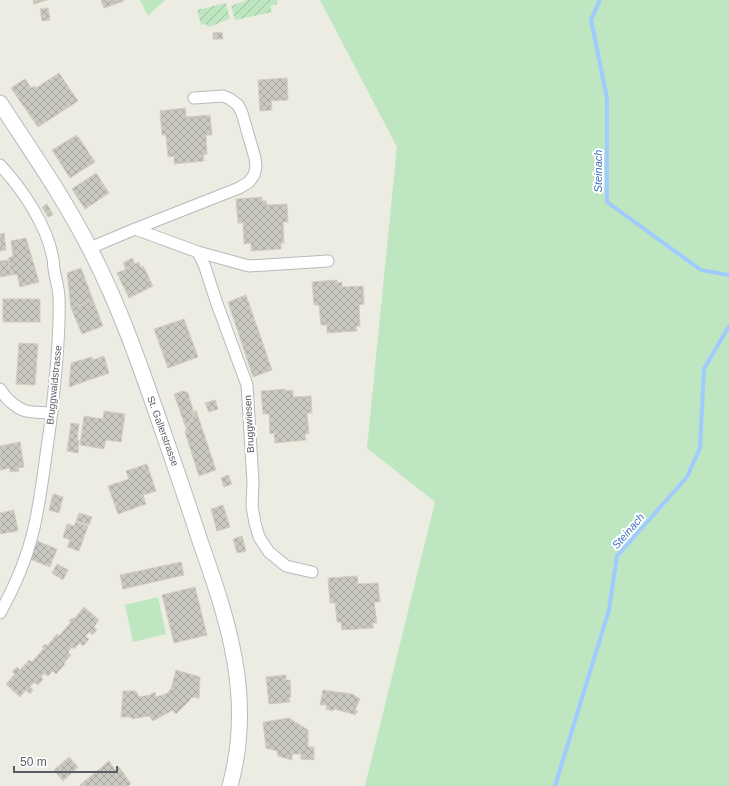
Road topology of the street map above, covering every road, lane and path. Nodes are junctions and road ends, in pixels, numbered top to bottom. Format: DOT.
graph roads {
  1 [pos="194,98"];
  2 [pos="0,103"];
  3 [pos="0,165"];
  4 [pos="135,229"];
  5 [pos="90,248"];
  6 [pos="198,252"];
  7 [pos="328,261"];
  8 [pos="0,388"];
  9 [pos="52,413"];
  10 [pos="312,572"];
  11 [pos="0,613"];
  12 [pos="230,786"];
  1 -- 4 [label="street"];
  2 -- 5 [label="main road, St. Gallerstrasse"];
  3 -- 9 [label="street, Bruggwaldstrasse"];
  4 -- 5 [label="street"];
  4 -- 6 [label="street"];
  5 -- 12 [label="main road, St. Gallerstrasse"];
  6 -- 7 [label="street"];
  6 -- 10 [label="street, Bruggwiesen"];
  8 -- 9 [label="street"];
  9 -- 11 [label="street, Bruggwaldstrasse"];
}
